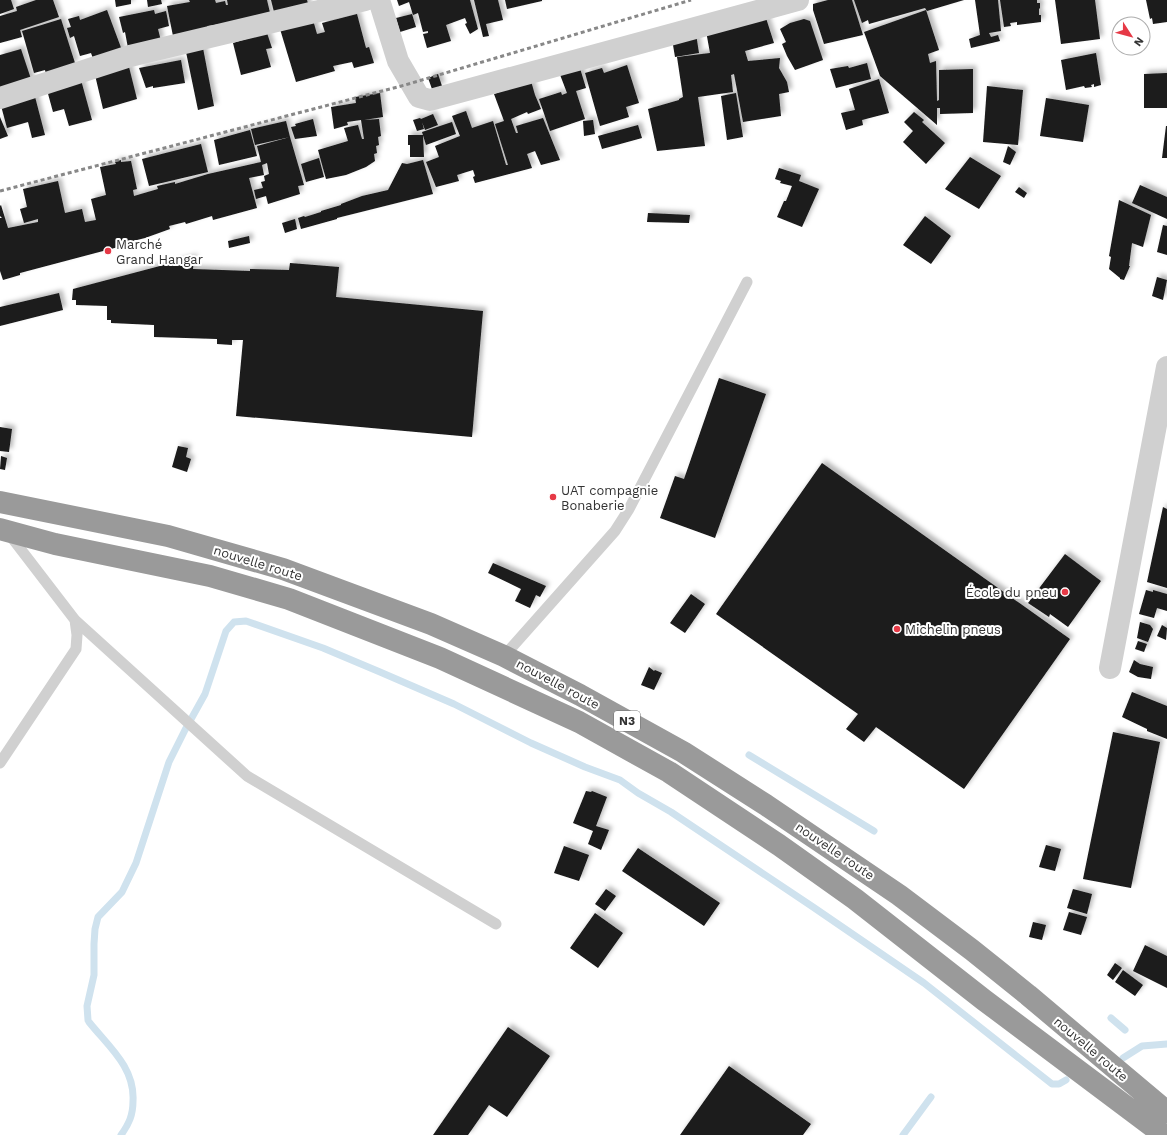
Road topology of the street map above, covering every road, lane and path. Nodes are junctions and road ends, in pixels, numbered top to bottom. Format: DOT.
graph roads {
  1 [pos="365,0"];
  2 [pos="379,0"];
  3 [pos="798,0"];
  4 [pos="0,98"];
  5 [pos="747,282"];
  6 [pos="1167,368"];
  7 [pos="0,502"];
  8 [pos="3,530"];
  9 [pos="75,620"];
  10 [pos="504,656"];
  11 [pos="1110,668"];
  12 [pos="0,763"];
  13 [pos="496,924"];
  14 [pos="1158,1116"];
  15 [pos="1164,1135"];
  1 -- 4 [label="street"];
  2 -- 3 [label="street"];
  5 -- 10 [label="lane"];
  6 -- 11 [label="street"];
  7 -- 10 [label="highway, nouvelle route / N3"];
  8 -- 9 [label="lane"];
  8 -- 14 [label="highway, nouvelle route / N3"];
  9 -- 12 [label="lane"];
  9 -- 13 [label="lane"];
  10 -- 14 [label="highway, nouvelle route / N3"];
  14 -- 15 [label="highway, nouvelle route / N3"];
}
